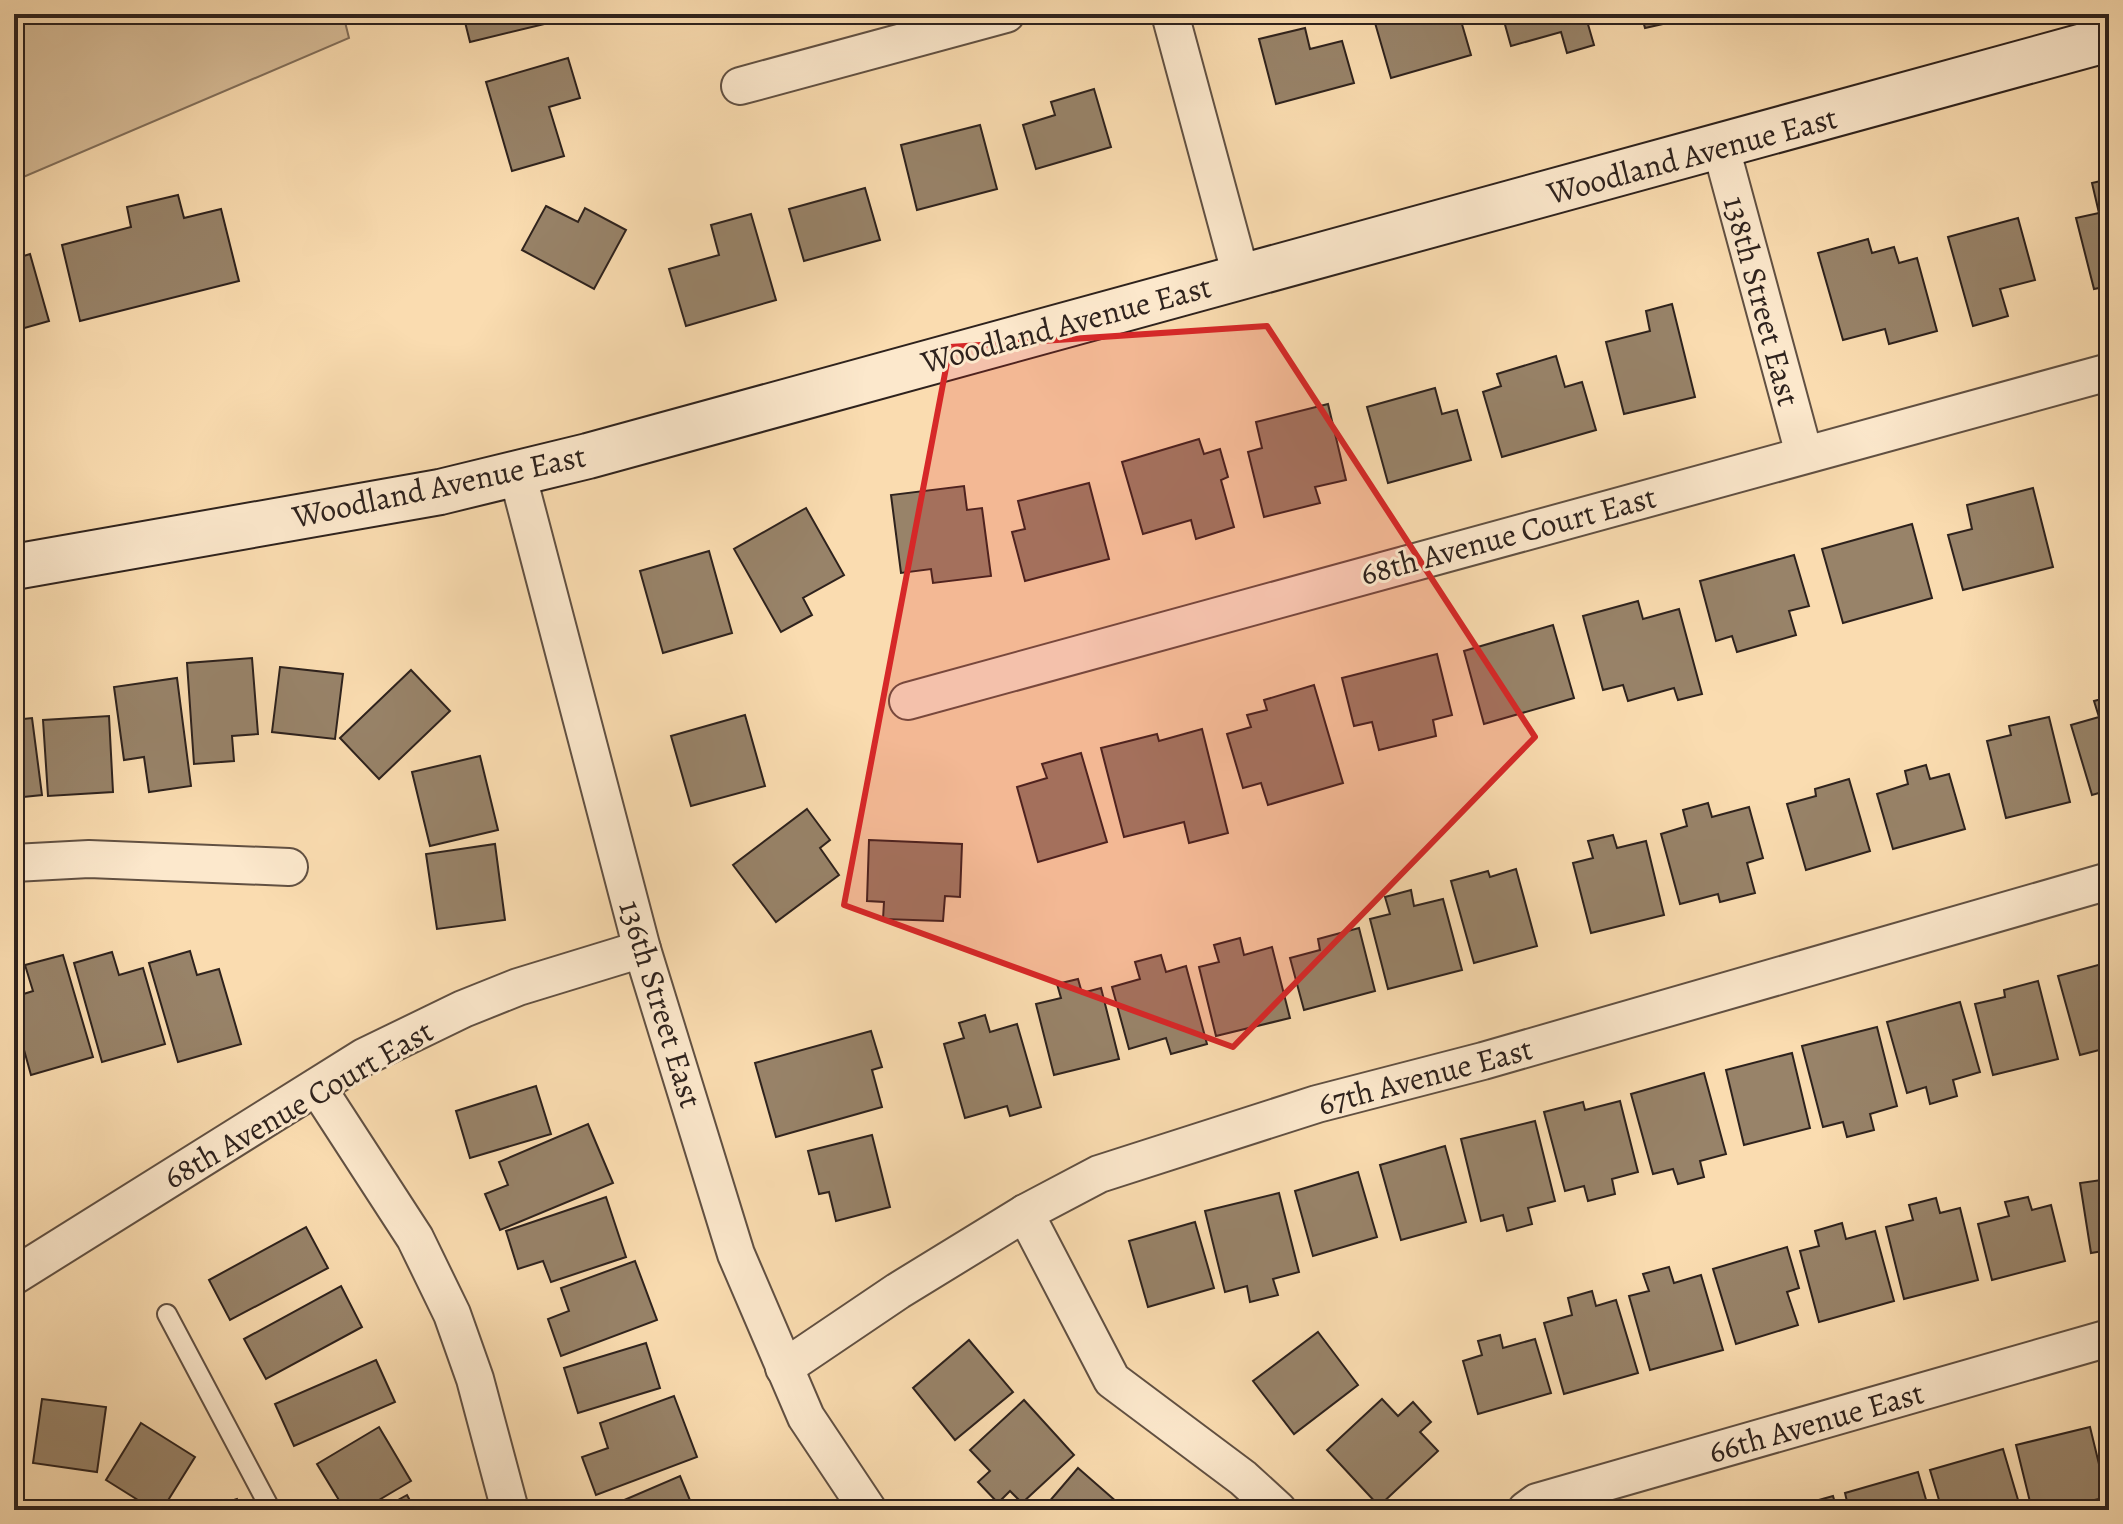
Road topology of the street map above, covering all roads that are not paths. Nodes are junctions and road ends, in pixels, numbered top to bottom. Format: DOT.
graph roads {
  1 [pos="1006,14"];
  2 [pos="1170,14"];
  3 [pos="2109,39"];
  4 [pos="740,86"];
  5 [pos="1721,148"];
  6 [pos="1241,276"];
  7 [pos="2109,372"];
  8 [pos="1804,454"];
  9 [pos="517,473"];
  10 [pos="14,567"];
  11 [pos="908,701"];
  12 [pos="14,863"];
  13 [pos="289,867"];
  14 [pos="2109,881"];
  15 [pos="642,949"];
  16 [pos="317,1087"];
  17 [pos="1025,1213"];
  18 [pos="14,1276"];
  19 [pos="167,1314"];
  20 [pos="2109,1338"];
  21 [pos="784,1368"];
  22 [pos="271,1510"];
  23 [pos="510,1510"];
  24 [pos="868,1510"];
  25 [pos="1278,1510"];
  26 [pos="1526,1510"];
  1 -- 4 [label="street"];
  2 -- 6 [label="street"];
  3 -- 5 [label="street, Woodland Avenue East"];
  5 -- 6 [label="street, Woodland Avenue East"];
  5 -- 8 [label="street, 138th Street East"];
  6 -- 9 [label="street, Woodland Avenue East"];
  7 -- 8 [label="street, 68th Avenue Court East"];
  8 -- 11 [label="street, 68th Avenue Court East"];
  9 -- 10 [label="street, Woodland Avenue East"];
  9 -- 15 [label="street, 136th Street East"];
  12 -- 13 [label="street"];
  14 -- 17 [label="street, 67th Avenue East"];
  15 -- 16 [label="street, 68th Avenue Court East"];
  15 -- 21 [label="street, 136th Street East"];
  16 -- 18 [label="street, 68th Avenue Court East"];
  16 -- 23 [label="street"];
  17 -- 21 [label="street, 67th Avenue East"];
  17 -- 25 [label="street"];
  19 -- 22 [label="lane"];
  20 -- 26 [label="street, 66th Avenue East"];
  21 -- 24 [label="street, 136th Street East"];
}
